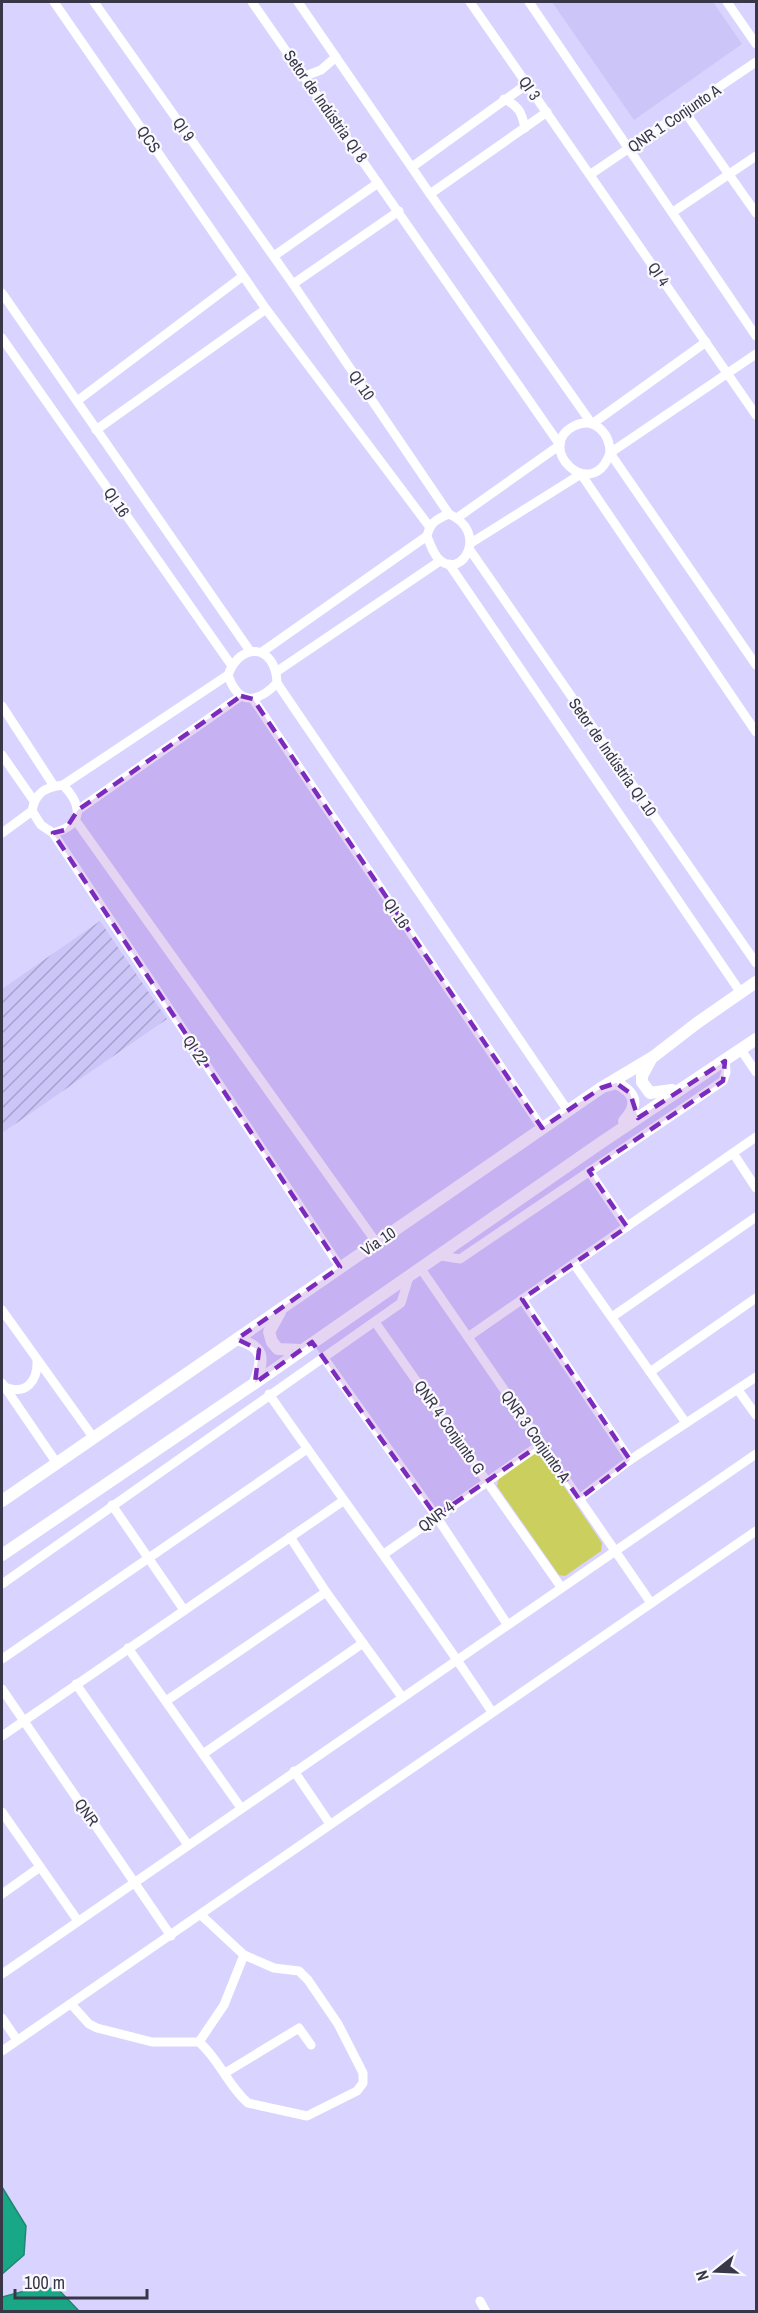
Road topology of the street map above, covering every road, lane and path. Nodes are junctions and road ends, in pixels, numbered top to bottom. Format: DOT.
graph roads {
  1 [pos="54,2"];
  2 [pos="94,2"];
  3 [pos="252,2"];
  4 [pos="298,2"];
  5 [pos="470,2"];
  6 [pos="529,2"];
  7 [pos="727,2"];
  8 [pos="756,44"];
  9 [pos="336,57"];
  10 [pos="756,62"];
  11 [pos="305,75"];
  12 [pos="527,84"];
  13 [pos="504,99"];
  14 [pos="547,112"];
  15 [pos="685,112"];
  16 [pos="525,128"];
  17 [pos="630,148"];
  18 [pos="756,156"];
  19 [pos="412,167"];
  20 [pos="591,174"];
  21 [pos="729,174"];
  22 [pos="378,183"];
  23 [pos="430,194"];
  24 [pos="399,211"];
  25 [pos="673,212"];
  26 [pos="756,213"];
  27 [pos="274,256"];
  28 [pos="243,276"];
  29 [pos="294,284"];
  30 [pos="2,293"];
  31 [pos="266,309"];
  32 [pos="756,336"];
  33 [pos="2,338"];
  34 [pos="706,342"];
  35 [pos="756,354"];
  36 [pos="728,373"];
  37 [pos="77,401"];
  38 [pos="756,415"];
  39 [pos="592,424"];
  40 [pos="96,430"];
  41 [pos="560,446"];
  42 [pos="610,453"];
  43 [pos="581,474"];
  44 [pos="453,516"];
  45 [pos="428,531"];
  46 [pos="470,547"];
  47 [pos="445,562"];
  48 [pos="250,651"];
  49 [pos="262,652"];
  50 [pos="756,665"];
  51 [pos="230,671"];
  52 [pos="276,672"];
  53 [pos="277,683"];
  54 [pos="241,696"];
  55 [pos="253,699"];
  56 [pos="2,706"];
  57 [pos="756,732"];
  58 [pos="2,755"];
  59 [pos="59,785"];
  60 [pos="33,806"];
  61 [pos="78,810"];
  62 [pos="76,821"];
  63 [pos="2,833"];
  64 [pos="53,833"];
  65 [pos="756,963"];
  66 [pos="756,982"];
  67 [pos="741,993"];
  68 [pos="756,1039"];
  69 [pos="741,1050"];
  70 [pos="653,1057"];
  71 [pos="725,1061"];
  72 [pos="756,1072"];
  73 [pos="683,1087"];
  74 [pos="601,1088"];
  75 [pos="568,1111"];
  76 [pos="542,1128"];
  77 [pos="756,1137"];
  78 [pos="599,1144"];
  79 [pos="733,1153"];
  80 [pos="589,1171"];
  81 [pos="756,1188"];
  82 [pos="756,1216"];
  83 [pos="627,1227"];
  84 [pos="376,1242"];
  85 [pos="441,1256"];
  86 [pos="574,1264"];
  87 [pos="340,1267"];
  88 [pos="421,1269"];
  89 [pos="409,1277"];
  90 [pos="756,1298"];
  91 [pos="522,1299"];
  92 [pos="284,1306"];
  93 [pos="2,1310"];
  94 [pos="612,1317"];
  95 [pos="375,1322"];
  96 [pos="468,1337"];
  97 [pos="237,1339"];
  98 [pos="301,1350"];
  99 [pos="324,1358"];
  100 [pos="37,1360"];
  101 [pos="650,1372"];
  102 [pos="756,1377"];
  103 [pos="255,1383"];
  104 [pos="3,1385"];
  105 [pos="738,1390"];
  106 [pos="269,1394"];
  107 [pos="756,1415"];
  108 [pos="686,1423"];
  109 [pos="93,1437"];
  110 [pos="541,1444"];
  111 [pos="307,1449"];
  112 [pos="756,1454"];
  113 [pos="630,1460"];
  114 [pos="56,1462"];
  115 [pos="487,1480"];
  116 [pos="579,1499"];
  117 [pos="2,1501"];
  118 [pos="343,1501"];
  119 [pos="112,1505"];
  120 [pos="436,1516"];
  121 [pos="756,1531"];
  122 [pos="290,1538"];
  123 [pos="614,1550"];
  124 [pos="384,1554"];
  125 [pos="2,1555"];
  126 [pos="147,1558"];
  127 [pos="2,1584"];
  128 [pos="561,1587"];
  129 [pos="326,1592"];
  130 [pos="651,1604"];
  131 [pos="184,1610"];
  132 [pos="507,1624"];
  133 [pos="363,1643"];
  134 [pos="128,1648"];
  135 [pos="2,1659"];
  136 [pos="457,1659"];
  137 [pos="76,1684"];
  138 [pos="2,1689"];
  139 [pos="402,1697"];
  140 [pos="166,1701"];
  141 [pos="492,1712"];
  142 [pos="23,1720"];
  143 [pos="2,1736"];
  144 [pos="203,1754"];
  145 [pos="294,1771"];
  146 [pos="241,1808"];
  147 [pos="2,1814"];
  148 [pos="330,1824"];
  149 [pos="188,1845"];
  150 [pos="40,1867"];
  151 [pos="135,1882"];
  152 [pos="2,1894"];
  153 [pos="201,1915"];
  154 [pos="78,1921"];
  155 [pos="171,1936"];
  156 [pos="244,1955"];
  157 [pos="2,1974"];
  158 [pos="71,2004"];
  159 [pos="2,2018"];
  160 [pos="17,2040"];
  161 [pos="199,2042"];
  162 [pos="311,2045"];
  163 [pos="2,2051"];
  164 [pos="225,2073"];
  165 [pos="480,2301"];
  166 [pos="486,2312"];
  1 -- 28 [label="street, QCS"];
  2 -- 27 [label="street, QI 9"];
  3 -- 11 [label="street, Setor de Indústria QI 8"];
  4 -- 9 [label="street"];
  5 -- 12 [label="street, QI 3"];
  6 -- 17 [label="street"];
  7 -- 8 [label="street"];
  9 -- 11 [label="street"];
  9 -- 19 [label="street"];
  10 -- 15 [label="street, QNR 1 Conjunto A"];
  11 -- 22 [label="street, Setor de Indústria QI 8"];
  12 -- 13 [label="street"];
  12 -- 14 [label="street, QI 3"];
  13 -- 16 [label="street"];
  13 -- 19 [label="street"];
  14 -- 16 [label="street"];
  14 -- 20 [label="street, QI 3"];
  15 -- 17 [label="street, QNR 1 Conjunto A"];
  15 -- 21 [label="street"];
  16 -- 23 [label="street"];
  17 -- 20 [label="street, QNR 1 Conjunto A"];
  17 -- 25 [label="street"];
  18 -- 21 [label="street"];
  19 -- 23 [label="street"];
  20 -- 34 [label="street, QI 4"];
  21 -- 25 [label="street"];
  21 -- 26 [label="street"];
  22 -- 24 [label="street, Setor de Indústria QI 8"];
  22 -- 27 [label="street"];
  23 -- 39 [label="street"];
  24 -- 29 [label="street"];
  24 -- 41 [label="street, Setor de Indústria QI 8"];
  25 -- 32 [label="street"];
  27 -- 29 [label="street, QI 10"];
  28 -- 31 [label="street, QCS"];
  28 -- 37 [label="street"];
  29 -- 44 [label="street, QI 10"];
  30 -- 37 [label="street"];
  31 -- 40 [label="street"];
  31 -- 45 [label="street, QCS"];
  33 -- 51 [label="street, QI 16"];
  34 -- 36 [label="street, QI 4"];
  34 -- 39 [label="street"];
  35 -- 36 [label="street"];
  36 -- 38 [label="street, QI 4"];
  36 -- 42 [label="street"];
  37 -- 40 [label="street"];
  39 -- 41 [label="street"];
  39 -- 42 [label="street"];
  40 -- 48 [label="street"];
  41 -- 43 [label="street"];
  41 -- 44 [label="street"];
  42 -- 43 [label="street"];
  42 -- 50 [label="street"];
  43 -- 46 [label="street"];
  43 -- 57 [label="street"];
  44 -- 45 [label="street"];
  44 -- 46 [label="street"];
  45 -- 47 [label="street"];
  45 -- 49 [label="street"];
  46 -- 47 [label="street"];
  46 -- 65 [label="street, Setor de Indústria QI 10"];
  47 -- 52 [label="street"];
  47 -- 67 [label="street"];
  48 -- 49 [label="street"];
  48 -- 51 [label="street"];
  49 -- 52 [label="street"];
  51 -- 54 [label="street"];
  51 -- 59 [label="street"];
  52 -- 53 [label="street"];
  53 -- 55 [label="street"];
  53 -- 75 [label="street"];
  54 -- 55 [label="street"];
  54 -- 61 [label="street"];
  55 -- 76 [label="street, QI 16"];
  56 -- 59 [label="street"];
  58 -- 60 [label="street"];
  59 -- 60 [label="street"];
  59 -- 61 [label="street"];
  60 -- 63 [label="street"];
  60 -- 64 [label="street"];
  61 -- 62 [label="street"];
  62 -- 64 [label="street"];
  62 -- 84 [label="street"];
  64 -- 87 [label="street, QI 22"];
  66 -- 67 [label="main road, Via 10"];
  67 -- 70 [label="main road, Via 10"];
  68 -- 69 [label="main road"];
  69 -- 71 [label="main road"];
  69 -- 72 [label="street"];
  70 -- 73 [label="main road"];
  70 -- 74 [label="main road, Via 10"];
  71 -- 73 [label="main road"];
  71 -- 80 [label="street"];
  73 -- 78 [label="main road"];
  74 -- 75 [label="main road, Via 10"];
  74 -- 78 [label="main road"];
  75 -- 76 [label="main road, Via 10"];
  76 -- 84 [label="main road, Via 10"];
  77 -- 79 [label="street"];
  78 -- 85 [label="main road"];
  79 -- 81 [label="street"];
  79 -- 83 [label="street"];
  80 -- 83 [label="street"];
  80 -- 85 [label="street"];
  82 -- 94 [label="street"];
  83 -- 86 [label="street"];
  84 -- 87 [label="main road, Via 10"];
  85 -- 88 [label="main road"];
  86 -- 91 [label="street"];
  86 -- 94 [label="street"];
  87 -- 92 [label="main road, Via 10"];
  88 -- 89 [label="main road"];
  88 -- 96 [label="street, QNR 3 Conjunto A"];
  89 -- 95 [label="street"];
  89 -- 98 [label="main road"];
  90 -- 101 [label="street"];
  91 -- 96 [label="street"];
  91 -- 113 [label="street"];
  92 -- 97 [label="main road, Via 10"];
  92 -- 98 [label="main road"];
  93 -- 100 [label="street"];
  94 -- 101 [label="street"];
  95 -- 99 [label="street"];
  95 -- 115 [label="street, QNR 4 Conjunto G"];
  96 -- 110 [label="street, QNR 3 Conjunto A"];
  97 -- 103 [label="main road"];
  97 -- 109 [label="main road, Via 10"];
  98 -- 103 [label="main road"];
  99 -- 106 [label="street"];
  99 -- 120 [label="street"];
  100 -- 104 [label="street"];
  100 -- 109 [label="street"];
  101 -- 108 [label="street"];
  102 -- 105 [label="street"];
  103 -- 125 [label="main road"];
  104 -- 114 [label="street"];
  105 -- 107 [label="street"];
  105 -- 108 [label="street"];
  106 -- 111 [label="street"];
  106 -- 119 [label="street"];
  108 -- 113 [label="street"];
  109 -- 114 [label="main road, Via 10"];
  110 -- 115 [label="street, QNR 4 Conjunto G"];
  110 -- 116 [label="street, QNR 3 Conjunto A"];
  111 -- 118 [label="street"];
  111 -- 126 [label="street"];
  112 -- 123 [label="street"];
  113 -- 116 [label="street"];
  114 -- 117 [label="main road, Via 10"];
  115 -- 120 [label="street, QNR 4"];
  115 -- 128 [label="street"];
  116 -- 123 [label="street, QNR 3 Conjunto A"];
  118 -- 122 [label="street"];
  118 -- 124 [label="street"];
  119 -- 126 [label="street"];
  119 -- 127 [label="street"];
  120 -- 124 [label="street, QNR 4"];
  120 -- 132 [label="street"];
  121 -- 130 [label="street"];
  122 -- 129 [label="street"];
  122 -- 131 [label="street"];
  123 -- 128 [label="street"];
  123 -- 130 [label="street, QNR 3 Conjunto A"];
  124 -- 136 [label="street"];
  126 -- 131 [label="street"];
  126 -- 135 [label="street"];
  128 -- 132 [label="street"];
  129 -- 133 [label="street"];
  129 -- 140 [label="street"];
  130 -- 141 [label="street"];
  131 -- 134 [label="street"];
  132 -- 136 [label="street"];
  133 -- 139 [label="street"];
  133 -- 144 [label="street"];
  134 -- 137 [label="street"];
  134 -- 140 [label="street"];
  136 -- 139 [label="street"];
  136 -- 141 [label="street"];
  137 -- 142 [label="street"];
  137 -- 149 [label="street"];
  138 -- 142 [label="street, QNR"];
  139 -- 145 [label="street"];
  140 -- 144 [label="street"];
  141 -- 148 [label="street"];
  142 -- 143 [label="street"];
  142 -- 151 [label="street, QNR"];
  144 -- 146 [label="street"];
  145 -- 146 [label="street"];
  145 -- 148 [label="street"];
  146 -- 149 [label="street"];
  147 -- 150 [label="street"];
  148 -- 153 [label="street"];
  149 -- 151 [label="street"];
  150 -- 152 [label="street"];
  150 -- 154 [label="street"];
  151 -- 154 [label="street"];
  151 -- 155 [label="street, QNR"];
  153 -- 155 [label="street"];
  153 -- 156 [label="street"];
  154 -- 157 [label="street"];
  155 -- 158 [label="street"];
  156 -- 161 [label="street"];
  156 -- 164 [label="street"];
  158 -- 160 [label="street"];
  158 -- 161 [label="street"];
  159 -- 160 [label="street"];
  160 -- 163 [label="street"];
  161 -- 164 [label="street"];
  162 -- 164 [label="street"];
  165 -- 166 [label="street"];
}
